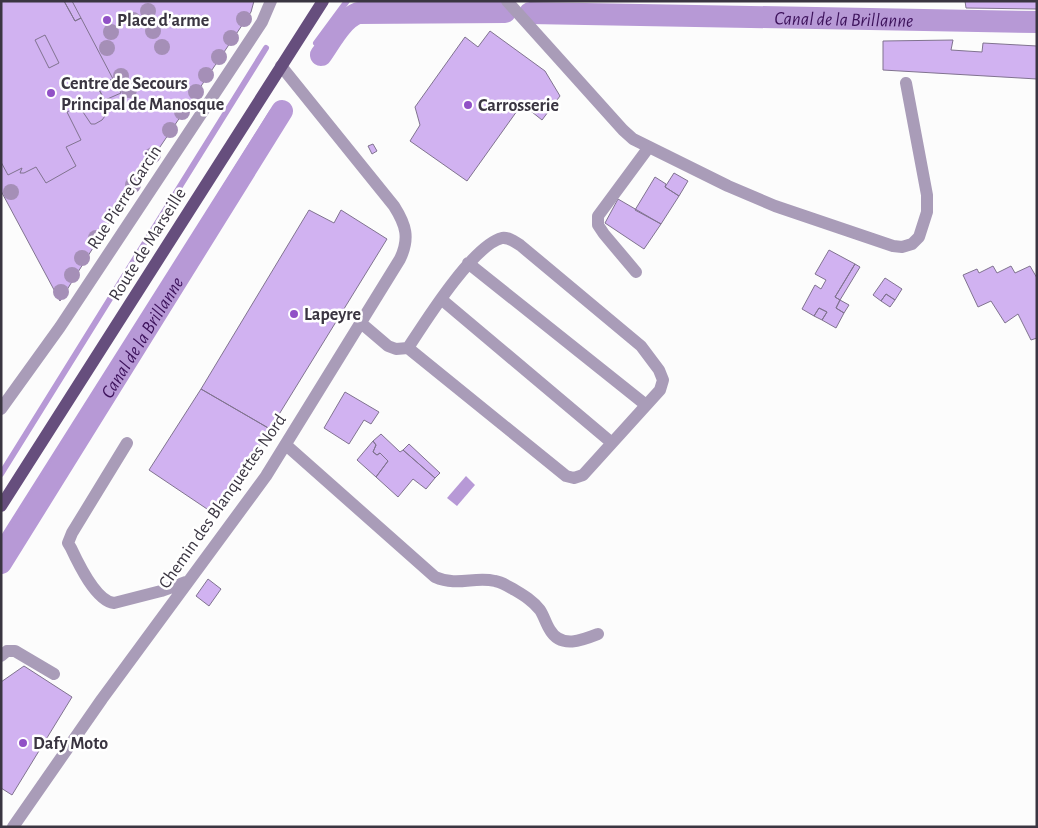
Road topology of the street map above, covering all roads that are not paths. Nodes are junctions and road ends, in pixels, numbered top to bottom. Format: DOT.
graph roads {
  1 [pos="323,1"];
  2 [pos="507,1"];
  3 [pos="271,3"];
  4 [pos="281,66"];
  5 [pos="906,83"];
  6 [pos="649,147"];
  7 [pos="468,263"];
  8 [pos="636,272"];
  9 [pos="441,299"];
  10 [pos="361,323"];
  11 [pos="408,348"];
  12 [pos="646,405"];
  13 [pos="1,409"];
  14 [pos="127,443"];
  15 [pos="612,443"];
  16 [pos="286,445"];
  17 [pos="1,506"];
  18 [pos="187,581"];
  19 [pos="598,634"];
  20 [pos="1,656"];
  21 [pos="54,674"];
  22 [pos="13,827"];
  1 -- 4 [label="main road, Route de Marseille"];
  2 -- 6 [label="street"];
  3 -- 13 [label="street, Rue Pierre Garcin"];
  4 -- 10 [label="street, Chemin des Blanquettes Nord"];
  4 -- 17 [label="main road, Route de Marseille"];
  5 -- 6 [label="street"];
  6 -- 8 [label="street"];
  7 -- 9 [label="street"];
  7 -- 12 [label="street"];
  7 -- 12 [label="street"];
  9 -- 11 [label="street"];
  9 -- 15 [label="street"];
  10 -- 11 [label="street"];
  10 -- 16 [label="street, Chemin des Blanquettes Nord"];
  11 -- 15 [label="street"];
  12 -- 15 [label="street"];
  14 -- 18 [label="street"];
  16 -- 18 [label="street, Chemin des Blanquettes Nord"];
  16 -- 19 [label="street"];
  18 -- 22 [label="street, Chemin des Blanquettes Nord"];
  20 -- 21 [label="street"];
}
